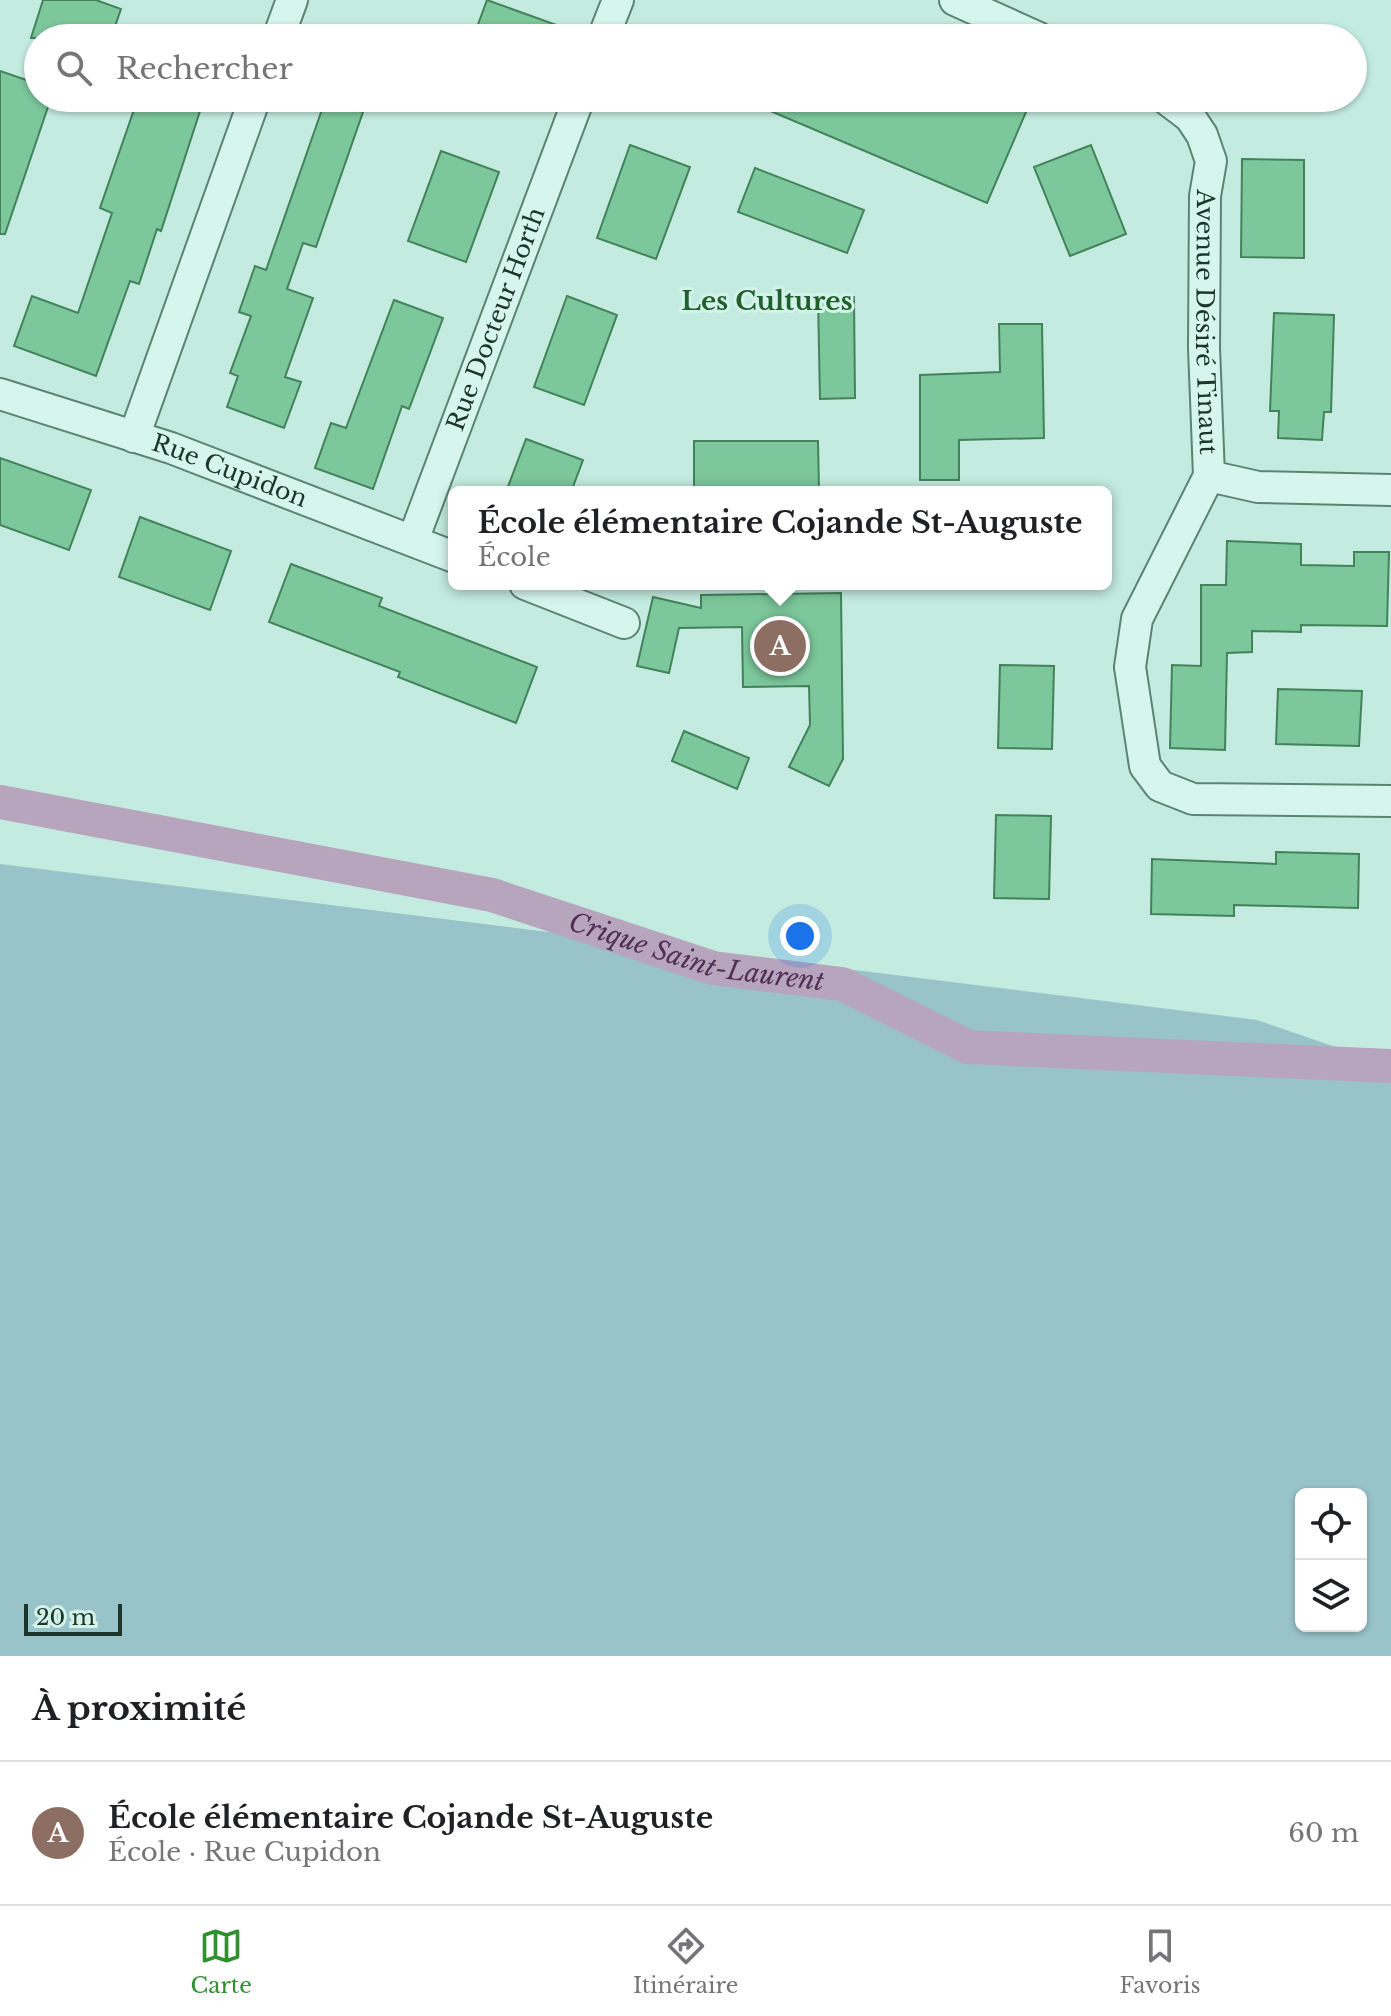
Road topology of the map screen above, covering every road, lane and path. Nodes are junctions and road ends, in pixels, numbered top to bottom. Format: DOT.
graph roads {
  1 [pos="292,0"];
  2 [pos="618,0"];
  3 [pos="955,0"];
  4 [pos="283,24"];
  5 [pos="609,24"];
  6 [pos="1008,24"];
  7 [pos="250,112"];
  8 [pos="574,112"];
  9 [pos="1183,112"];
  10 [pos="0,394"];
  11 [pos="134,437"];
  12 [pos="1209,476"];
  13 [pos="1391,490"];
  14 [pos="413,540"];
  15 [pos="448,555"];
  16 [pos="540,590"];
  17 [pos="624,623"];
  18 [pos="1391,801"];
  1 -- 4 [label="street"];
  2 -- 5 [label="street"];
  3 -- 6 [label="street"];
  7 -- 11 [label="street"];
  8 -- 14 [label="street, Rue Docteur Horth"];
  9 -- 12 [label="street, Avenue Désiré Tinaut"];
  10 -- 11 [label="street, Rue Cupidon"];
  11 -- 14 [label="street, Rue Cupidon"];
  12 -- 13 [label="street"];
  12 -- 18 [label="street, Avenue Désiré Tinaut"];
  14 -- 15 [label="street, Rue Cupidon"];
  16 -- 17 [label="street"];
}
